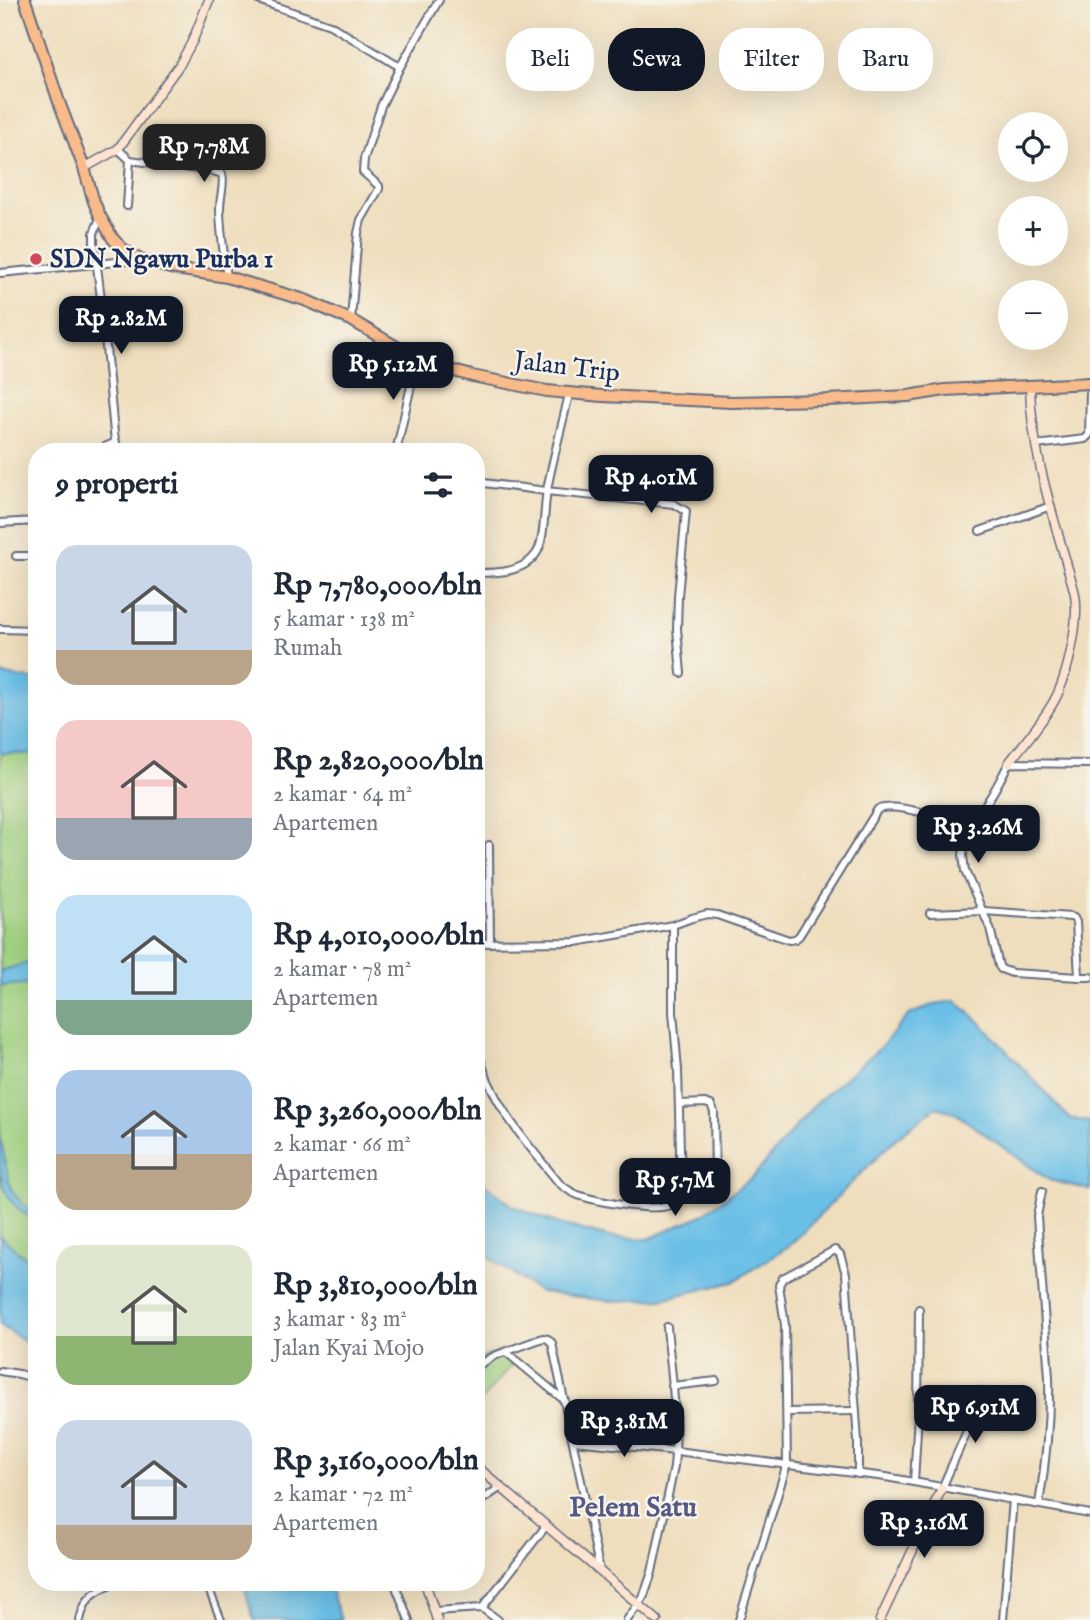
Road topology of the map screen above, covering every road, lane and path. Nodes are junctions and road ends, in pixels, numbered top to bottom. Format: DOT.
graph roads {
  1 [pos="25,0"];
  2 [pos="209,0"];
  3 [pos="258,0"];
  4 [pos="439,0"];
  5 [pos="400,67"];
  6 [pos="118,149"];
  7 [pos="130,160"];
  8 [pos="84,168"];
  9 [pos="127,206"];
  10 [pos="100,216"];
  11 [pos="140,260"];
  12 [pos="97,265"];
  13 [pos="0,273"];
  14 [pos="227,277"];
  15 [pos="351,320"];
  16 [pos="417,359"];
  17 [pos="1090,383"];
  18 [pos="1030,386"];
  19 [pos="1090,393"];
  20 [pos="569,394"];
  21 [pos="116,442"];
  22 [pos="398,443"];
  23 [pos="1036,445"];
  24 [pos="485,483"];
  25 [pos="546,491"];
  26 [pos="1051,506"];
  27 [pos="28,521"];
  28 [pos="0,523"];
  29 [pos="980,531"];
  30 [pos="16,556"];
  31 [pos="28,556"];
  32 [pos="485,573"];
  33 [pos="0,629"];
  34 [pos="28,630"];
  35 [pos="681,673"];
  36 [pos="1010,763"];
  37 [pos="1090,764"];
  38 [pos="969,818"];
  39 [pos="489,845"];
  40 [pos="984,911"];
  41 [pos="930,914"];
  42 [pos="673,925"];
  43 [pos="485,943"];
  44 [pos="490,943"];
  45 [pos="1079,977"];
  46 [pos="1090,977"];
  47 [pos="485,1072"];
  48 [pos="679,1104"];
  49 [pos="1042,1191"];
  50 [pos="681,1192"];
  51 [pos="919,1309"];
  52 [pos="667,1327"];
  53 [pos="506,1352"];
  54 [pos="485,1362"];
  55 [pos="0,1371"];
  56 [pos="28,1376"];
  57 [pos="716,1381"];
  58 [pos="672,1386"];
  59 [pos="981,1391"];
  60 [pos="565,1401"];
  61 [pos="856,1411"];
  62 [pos="787,1412"];
  63 [pos="574,1441"];
  64 [pos="676,1451"];
  65 [pos="787,1464"];
  66 [pos="485,1473"];
  67 [pos="858,1474"];
  68 [pos="914,1482"];
  69 [pos="502,1487"];
  70 [pos="942,1488"];
  71 [pos="485,1498"];
  72 [pos="1013,1500"];
  73 [pos="1039,1504"];
  74 [pos="1090,1514"];
  75 [pos="546,1526"];
  76 [pos="600,1571"];
  77 [pos="98,1591"];
  78 [pos="210,1591"];
  79 [pos="398,1591"];
  80 [pos="428,1591"];
  81 [pos="639,1605"];
  82 [pos="482,1608"];
  83 [pos="435,1616"];
  84 [pos="80,1620"];
  85 [pos="221,1620"];
  86 [pos="409,1620"];
  87 [pos="498,1620"];
  88 [pos="627,1620"];
  89 [pos="657,1620"];
  90 [pos="738,1620"];
  91 [pos="880,1620"];
  92 [pos="1003,1620"];
  1 -- 8 [label="highway, Jalan Trip"];
  2 -- 6 [label="main road"];
  3 -- 5 [label="street"];
  4 -- 5 [label="street"];
  5 -- 15 [label="street"];
  6 -- 7 [label="street"];
  6 -- 8 [label="main road"];
  7 -- 9 [label="street"];
  7 -- 14 [label="street"];
  8 -- 10 [label="highway, Jalan Trip"];
  10 -- 11 [label="highway, Jalan Trip"];
  10 -- 12 [label="street"];
  11 -- 12 [label="street"];
  11 -- 14 [label="highway, Jalan Trip"];
  12 -- 13 [label="street"];
  12 -- 21 [label="street"];
  14 -- 15 [label="highway, Jalan Trip"];
  15 -- 16 [label="highway, Jalan Trip"];
  16 -- 20 [label="highway, Jalan Trip"];
  16 -- 22 [label="street"];
  17 -- 18 [label="highway, Jalan Trip"];
  18 -- 20 [label="highway, Jalan Trip"];
  18 -- 23 [label="main road"];
  19 -- 23 [label="street"];
  20 -- 25 [label="street"];
  23 -- 26 [label="main road"];
  24 -- 25 [label="street"];
  25 -- 32 [label="street"];
  25 -- 35 [label="street"];
  26 -- 29 [label="street"];
  26 -- 36 [label="main road"];
  27 -- 28 [label="street"];
  30 -- 31 [label="street"];
  33 -- 34 [label="street"];
  36 -- 37 [label="street"];
  36 -- 38 [label="street"];
  38 -- 40 [label="street"];
  38 -- 42 [label="street"];
  39 -- 44 [label="street"];
  40 -- 41 [label="street"];
  40 -- 45 [label="street"];
  40 -- 45 [label="street"];
  42 -- 44 [label="street"];
  42 -- 48 [label="street"];
  43 -- 44 [label="street"];
  45 -- 46 [label="street"];
  47 -- 50 [label="street"];
  48 -- 50 [label="street"];
  48 -- 50 [label="street"];
  49 -- 73 [label="street"];
  51 -- 68 [label="street"];
  52 -- 58 [label="street"];
  53 -- 54 [label="street"];
  53 -- 60 [label="street"];
  53 -- 60 [label="street"];
  55 -- 56 [label="street"];
  57 -- 58 [label="street"];
  58 -- 64 [label="street"];
  59 -- 70 [label="street"];
  60 -- 63 [label="street"];
  61 -- 62 [label="street"];
  61 -- 62 [label="street"];
  61 -- 67 [label="street"];
  62 -- 65 [label="street"];
  63 -- 64 [label="street"];
  63 -- 76 [label="street"];
  64 -- 65 [label="street"];
  64 -- 81 [label="street"];
  65 -- 67 [label="street"];
  65 -- 90 [label="street"];
  66 -- 69 [label="main road"];
  67 -- 68 [label="street"];
  68 -- 70 [label="street"];
  69 -- 71 [label="street"];
  69 -- 75 [label="main road"];
  70 -- 72 [label="street"];
  70 -- 91 [label="main road"];
  72 -- 73 [label="street"];
  72 -- 92 [label="street"];
  73 -- 74 [label="street"];
  75 -- 76 [label="main road"];
  75 -- 82 [label="street"];
  76 -- 81 [label="main road"];
  77 -- 84 [label="street"];
  78 -- 85 [label="street"];
  79 -- 86 [label="street"];
  80 -- 83 [label="main road"];
  81 -- 88 [label="street"];
  81 -- 89 [label="main road"];
  82 -- 83 [label="street"];
  82 -- 87 [label="street"];
}
